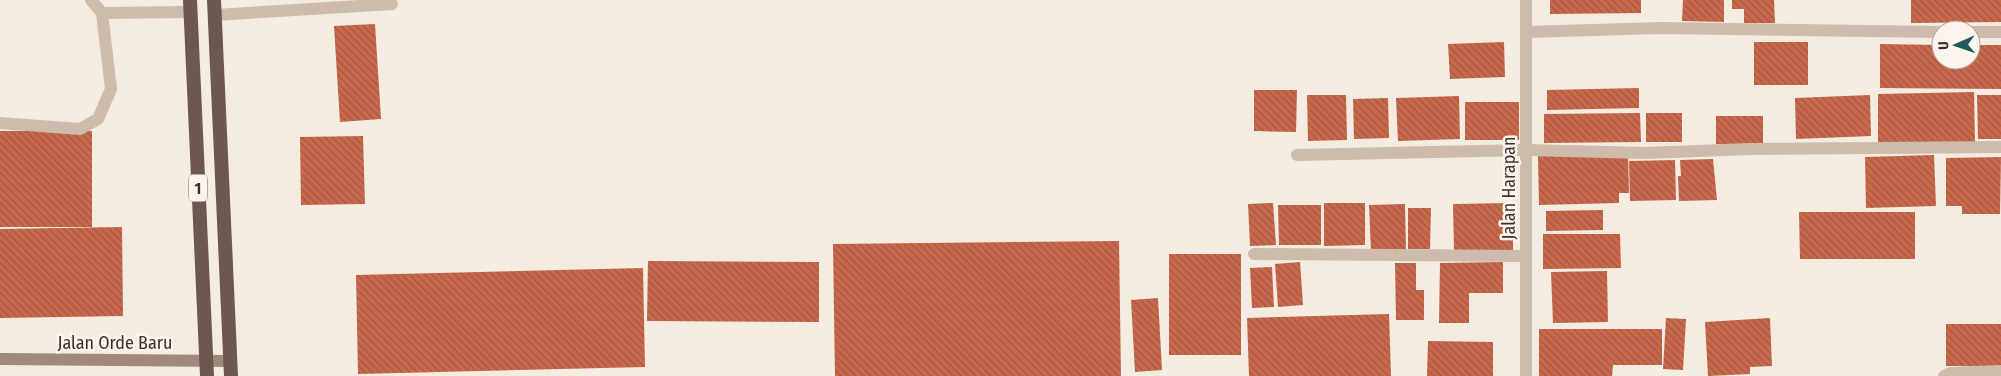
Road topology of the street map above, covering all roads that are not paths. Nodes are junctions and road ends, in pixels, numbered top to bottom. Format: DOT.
graph roads {
  1 [pos="91,0"];
  2 [pos="214,0"];
  3 [pos="1526,0"];
  4 [pos="392,4"];
  5 [pos="190,6"];
  6 [pos="102,13"];
  7 [pos="215,15"];
  8 [pos="1526,32"];
  9 [pos="1931,32"];
  10 [pos="1981,32"];
  11 [pos="2001,32"];
  12 [pos="0,123"];
  13 [pos="2001,148"];
  14 [pos="1526,150"];
  15 [pos="1298,155"];
  16 [pos="1254,254"];
  17 [pos="1526,256"];
  18 [pos="0,359"];
  19 [pos="206,361"];
  20 [pos="230,361"];
  21 [pos="2001,371"];
  22 [pos="207,376"];
  23 [pos="231,376"];
  24 [pos="1526,376"];
  25 [pos="1944,376"];
  1 -- 6 [label="street"];
  2 -- 7 [label="highway, 1"];
  3 -- 8 [label="street, Jalan Harapan"];
  4 -- 7 [label="street"];
  5 -- 6 [label="street"];
  5 -- 19 [label="highway, 1"];
  6 -- 12 [label="street"];
  7 -- 20 [label="highway, 1"];
  8 -- 9 [label="street"];
  8 -- 14 [label="street, Jalan Harapan"];
  10 -- 11 [label="street"];
  13 -- 14 [label="street"];
  14 -- 15 [label="street"];
  14 -- 17 [label="street, Jalan Harapan"];
  16 -- 17 [label="street"];
  17 -- 24 [label="street, Jalan Harapan"];
  18 -- 19 [label="main road, Jalan Orde Baru"];
  19 -- 20 [label="main road, Jalan Orde Baru"];
  19 -- 22 [label="highway, 1"];
  20 -- 23 [label="highway, 1"];
  21 -- 25 [label="street"];
}
